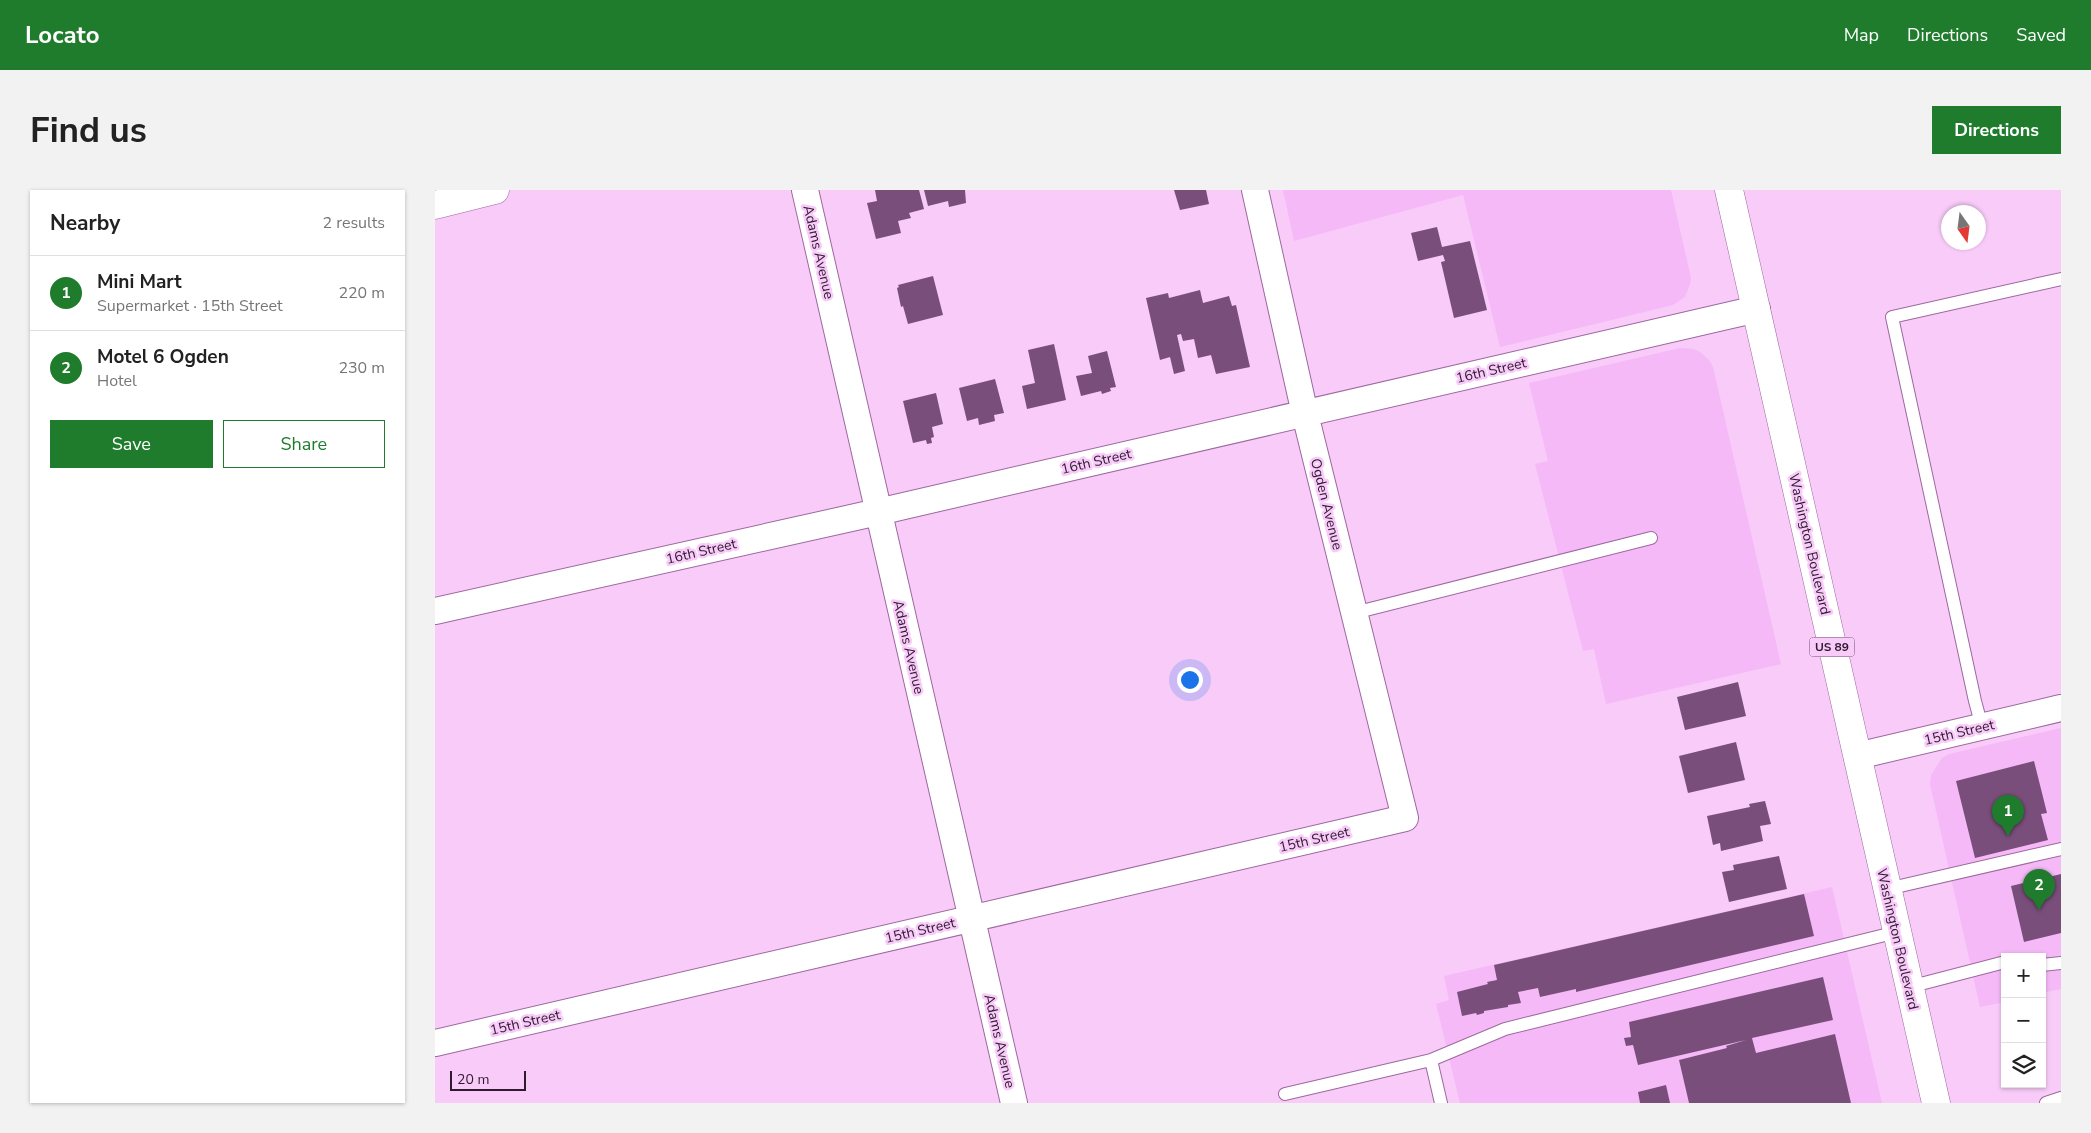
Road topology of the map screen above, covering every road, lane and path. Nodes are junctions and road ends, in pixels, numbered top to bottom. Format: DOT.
graph roads {
  1 [pos="495,190"];
  2 [pos="805,190"];
  3 [pos="1255,190"];
  4 [pos="1729,190"];
  5 [pos="435,205"];
  6 [pos="2061,279"];
  7 [pos="1757,309"];
  8 [pos="1305,414"];
  9 [pos="878,512"];
  10 [pos="1651,538"];
  11 [pos="435,611"];
  12 [pos="1354,613"];
  13 [pos="2061,708"];
  14 [pos="1983,727"];
  15 [pos="1857,756"];
  16 [pos="1405,818"];
  17 [pos="2061,850"];
  18 [pos="1887,889"];
  19 [pos="972,918"];
  20 [pos="1897,932"];
  21 [pos="2001,963"];
  22 [pos="2061,963"];
  23 [pos="2046,965"];
  24 [pos="1909,987"];
  25 [pos="435,1042"];
  26 [pos="1431,1060"];
  27 [pos="1285,1094"];
  28 [pos="2061,1098"];
  29 [pos="1014,1103"];
  30 [pos="1441,1103"];
  31 [pos="1936,1103"];
  32 [pos="2046,1103"];
  1 -- 5 [label="main road"];
  2 -- 9 [label="street, Adams Avenue"];
  3 -- 8 [label="street, Ogden Avenue"];
  4 -- 7 [label="main road, Washington Boulevard / US 89"];
  6 -- 14 [label="lane"];
  7 -- 8 [label="street, 16th Street"];
  7 -- 15 [label="main road, Washington Boulevard / US 89"];
  8 -- 9 [label="street, 16th Street"];
  8 -- 12 [label="street, Ogden Avenue"];
  9 -- 11 [label="street, 16th Street"];
  9 -- 19 [label="street, Adams Avenue"];
  10 -- 12 [label="lane"];
  12 -- 16 [label="street, Ogden Avenue"];
  13 -- 14 [label="street, 15th Street"];
  14 -- 15 [label="street, 15th Street"];
  15 -- 18 [label="main road, Washington Boulevard / US 89"];
  16 -- 19 [label="street, 15th Street"];
  17 -- 18 [label="lane"];
  18 -- 20 [label="main road, Washington Boulevard / US 89"];
  19 -- 25 [label="street, 15th Street"];
  19 -- 29 [label="street, Adams Avenue"];
  20 -- 24 [label="main road, Washington Boulevard / US 89"];
  20 -- 26 [label="lane"];
  21 -- 24 [label="lane"];
  22 -- 23 [label="lane"];
  24 -- 31 [label="main road, Washington Boulevard / US 89"];
  26 -- 27 [label="lane"];
  26 -- 30 [label="lane"];
  28 -- 32 [label="lane"];
}
